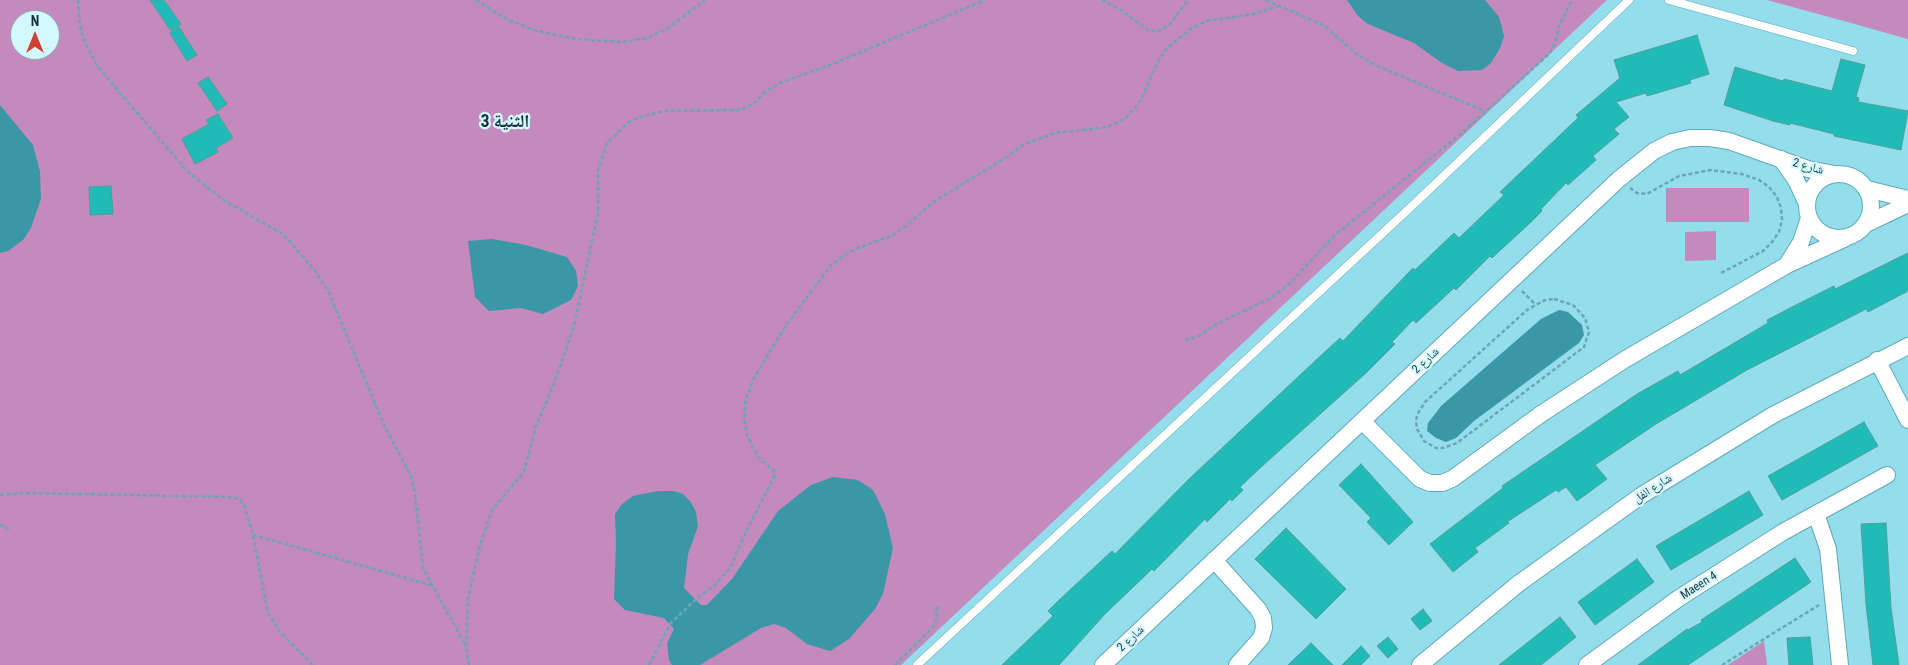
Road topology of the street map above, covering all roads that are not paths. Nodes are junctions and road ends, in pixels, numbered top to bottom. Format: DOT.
graph roads {
  1 [pos="1629,0"];
  2 [pos="1669,0"];
  3 [pos="1853,51"];
  4 [pos="1781,159"];
  5 [pos="1835,174"];
  6 [pos="1867,189"];
  7 [pos="1908,198"];
  8 [pos="1908,204"];
  9 [pos="1808,211"];
  10 [pos="1868,223"];
  11 [pos="1846,238"];
  12 [pos="1787,265"];
  13 [pos="1908,346"];
  14 [pos="1877,360"];
  15 [pos="1908,420"];
  16 [pos="1362,421"];
  17 [pos="1887,475"];
  18 [pos="1816,514"];
  19 [pos="1214,560"];
  20 [pos="917,665"];
  21 [pos="1103,665"];
  22 [pos="1237,665"];
  23 [pos="1420,665"];
  24 [pos="1587,665"];
  25 [pos="1840,665"];
  1 -- 20 [label="lane"];
  2 -- 3 [label="lane"];
  4 -- 5 [label="street, شارع 2"];
  4 -- 9 [label="street, شارع 2"];
  4 -- 16 [label="street, شارع 2"];
  5 -- 6 [label="street, شارع 2"];
  5 -- 9 [label="street, شارع 2"];
  6 -- 7 [label="street, شارع 2"];
  6 -- 10 [label="street"];
  8 -- 10 [label="street"];
  9 -- 11 [label="street, شارع 2"];
  9 -- 12 [label="street"];
  10 -- 11 [label="street"];
  11 -- 12 [label="street"];
  12 -- 16 [label="street"];
  13 -- 14 [label="street, شارع الفل"];
  14 -- 15 [label="street"];
  14 -- 23 [label="street, شارع الفل"];
  16 -- 19 [label="street, شارع 2"];
  17 -- 18 [label="street, Maeen 4"];
  18 -- 24 [label="street, Maeen 4"];
  18 -- 25 [label="street"];
  19 -- 21 [label="street, شارع 2"];
  19 -- 22 [label="street"];
}
